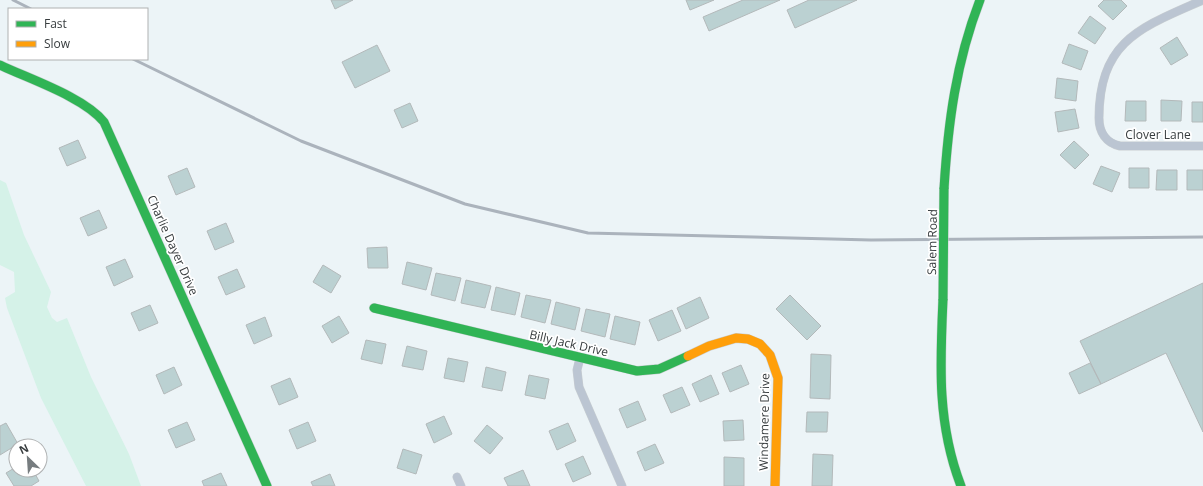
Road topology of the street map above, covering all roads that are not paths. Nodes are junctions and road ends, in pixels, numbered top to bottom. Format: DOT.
graph roads {
  1 [pos="980,0"];
  2 [pos="1203,0"];
  3 [pos="0,66"];
  4 [pos="1203,146"];
  5 [pos="374,308"];
  6 [pos="756,342"];
  7 [pos="580,358"];
  8 [pos="458,477"];
  9 [pos="266,486"];
  10 [pos="461,486"];
  11 [pos="622,486"];
  12 [pos="775,486"];
  13 [pos="961,486"];
  1 -- 13 [label="street, Salem Road, bridge"];
  2 -- 4 [label="street, Clover Lane"];
  3 -- 9 [label="street, Charlie Dayer Drive"];
  5 -- 7 [label="street, Billy Jack Drive"];
  6 -- 7 [label="street, Billy Jack Drive"];
  6 -- 12 [label="street, Windamere Drive"];
  7 -- 11 [label="street"];
  8 -- 10 [label="street"];
}
